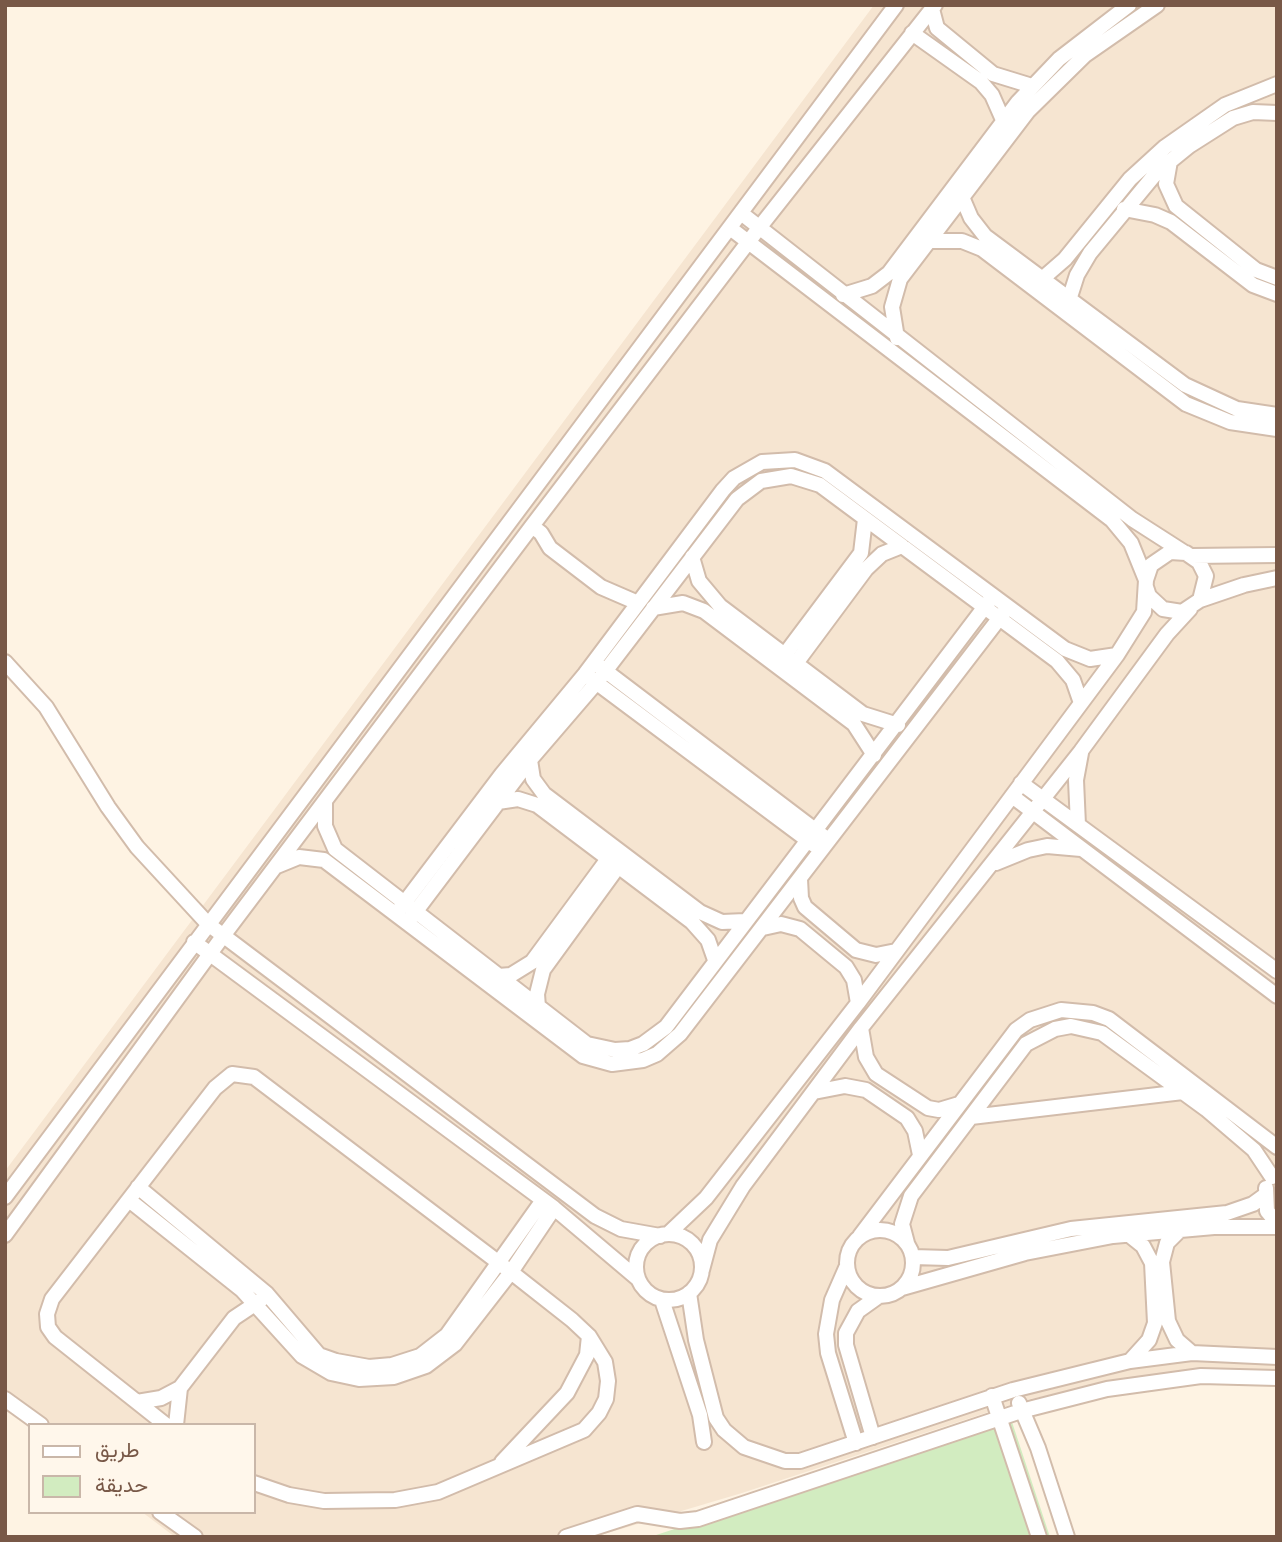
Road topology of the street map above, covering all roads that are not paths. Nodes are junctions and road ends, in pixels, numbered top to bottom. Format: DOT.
graph roads {
  1 [pos="896,5"];
  2 [pos="1129,5"];
  3 [pos="1157,5"];
  4 [pos="934,7"];
  5 [pos="912,33"];
  6 [pos="1277,85"];
  7 [pos="1032,86"];
  8 [pos="1277,113"];
  9 [pos="1003,120"];
  10 [pos="1170,161"];
  11 [pos="962,197"];
  12 [pos="1125,209"];
  13 [pos="741,213"];
  14 [pos="730,228"];
  15 [pos="759,228"];
  16 [pos="930,241"];
  17 [pos="748,242"];
  18 [pos="1277,278"];
  19 [pos="1042,279"];
  20 [pos="1277,293"];
  21 [pos="843,295"];
  22 [pos="1069,300"];
  23 [pos="897,338"];
  24 [pos="1277,415"];
  25 [pos="1277,429"];
  26 [pos="802,461"];
  27 [pos="798,477"];
  28 [pos="865,519"];
  29 [pos="533,526"];
  30 [pos="685,540"];
  31 [pos="902,546"];
  32 [pos="695,554"];
  33 [pos="1189,555"];
  34 [pos="1277,555"];
  35 [pos="1277,578"];
  36 [pos="1146,583"];
  37 [pos="988,601"];
  38 [pos="638,603"];
  39 [pos="1196,604"];
  40 [pos="653,608"];
  41 [pos="1003,613"];
  42 [pos="1117,655"];
  43 [pos="5,662"];
  44 [pos="787,664"];
  45 [pos="595,672"];
  46 [pos="1081,703"];
  47 [pos="898,725"];
  48 [pos="1081,751"];
  49 [pos="874,755"];
  50 [pos="530,760"];
  51 [pos="1017,790"];
  52 [pos="1043,799"];
  53 [pos="325,801"];
  54 [pos="498,802"];
  55 [pos="1034,812"];
  56 [pos="1078,825"];
  57 [pos="812,835"];
  58 [pos="826,846"];
  59 [pos="1084,849"];
  60 [pos="617,857"];
  61 [pos="992,865"];
  62 [pos="276,866"];
  63 [pos="800,879"];
  64 [pos="405,913"];
  65 [pos="746,921"];
  66 [pos="208,924"];
  67 [pos="763,928"];
  68 [pos="223,936"];
  69 [pos="194,942"];
  70 [pos="896,951"];
  71 [pos="210,954"];
  72 [pos="715,960"];
  73 [pos="1277,971"];
  74 [pos="498,975"];
  75 [pos="1277,996"];
  76 [pos="858,1003"];
  77 [pos="538,1007"];
  78 [pos="861,1028"];
  79 [pos="814,1092"];
  80 [pos="1183,1092"];
  81 [pos="959,1104"];
  82 [pos="971,1117"];
  83 [pos="1277,1147"];
  84 [pos="920,1155"];
  85 [pos="1274,1175"];
  86 [pos="138,1187"];
  87 [pos="1264,1196"];
  88 [pos="5,1197"];
  89 [pos="129,1200"];
  90 [pos="549,1204"];
  91 [pos="1277,1225"];
  92 [pos="1180,1230"];
  93 [pos="1128,1234"];
  94 [pos="5,1235"];
  95 [pos="664,1235"];
  96 [pos="860,1236"];
  97 [pos="910,1250"];
  98 [pos="505,1268"];
  99 [pos="846,1268"];
  100 [pos="702,1270"];
  101 [pos="638,1279"];
  102 [pos="246,1285"];
  103 [pos="902,1288"];
  104 [pos="689,1293"];
  105 [pos="880,1296"];
  106 [pos="262,1299"];
  107 [pos="662,1300"];
  108 [pos="234,1318"];
  109 [pos="589,1336"];
  110 [pos="1192,1353"];
  111 [pos="1277,1357"];
  112 [pos="1130,1361"];
  113 [pos="579,1374"];
  114 [pos="1277,1378"];
  115 [pos="608,1381"];
  116 [pos="180,1388"];
  117 [pos="1013,1390"];
  118 [pos="992,1396"];
  119 [pos="5,1399"];
  120 [pos="138,1402"];
  121 [pos="1021,1410"];
  122 [pos="1000,1418"];
  123 [pos="38,1423"];
  124 [pos="164,1423"];
  125 [pos="176,1423"];
  126 [pos="538,1426"];
  127 [pos="873,1437"];
  128 [pos="704,1442"];
  129 [pos="856,1443"];
  130 [pos="550,1446"];
  131 [pos="498,1465"];
  132 [pos="256,1484"];
  133 [pos="163,1514"];
  134 [pos="195,1537"];
  135 [pos="566,1537"];
  136 [pos="1039,1537"];
  137 [pos="1067,1537"];
  1 -- 13 [label="street"];
  2 -- 7 [label="street"];
  3 -- 11 [label="street"];
  4 -- 5 [label="street"];
  4 -- 7 [label="street"];
  5 -- 9 [label="street"];
  5 -- 15 [label="street"];
  6 -- 19 [label="street"];
  7 -- 9 [label="street"];
  8 -- 10 [label="street"];
  9 -- 21 [label="street"];
  10 -- 12 [label="street"];
  10 -- 18 [label="street"];
  11 -- 16 [label="street"];
  11 -- 19 [label="street"];
  12 -- 20 [label="street"];
  12 -- 22 [label="street"];
  13 -- 14 [label="street"];
  13 -- 15 [label="street"];
  14 -- 17 [label="street"];
  14 -- 66 [label="street"];
  15 -- 17 [label="street"];
  15 -- 21 [label="street"];
  16 -- 23 [label="street"];
  16 -- 25 [label="street"];
  17 -- 29 [label="street"];
  17 -- 36 [label="street"];
  19 -- 22 [label="street"];
  21 -- 23 [label="street"];
  22 -- 24 [label="street"];
  23 -- 33 [label="street"];
  26 -- 27 [label="street"];
  26 -- 30 [label="street"];
  26 -- 37 [label="street"];
  27 -- 28 [label="street"];
  27 -- 32 [label="street"];
  28 -- 31 [label="street"];
  28 -- 44 [label="street"];
  29 -- 38 [label="street"];
  29 -- 53 [label="street"];
  30 -- 32 [label="street"];
  30 -- 38 [label="street"];
  31 -- 37 [label="street"];
  31 -- 44 [label="street"];
  32 -- 40 [label="street"];
  32 -- 44 [label="street"];
  33 -- 34 [label="street"];
  33 -- 36 [label="street"];
  33 -- 39 [label="street"];
  35 -- 39 [label="street"];
  36 -- 39 [label="street"];
  36 -- 42 [label="street"];
  37 -- 41 [label="street"];
  37 -- 47 [label="street"];
  38 -- 45 [label="street"];
  39 -- 48 [label="street"];
  40 -- 44 [label="street"];
  40 -- 45 [label="street"];
  41 -- 42 [label="street"];
  41 -- 46 [label="street"];
  41 -- 58 [label="street"];
  42 -- 46 [label="street"];
  43 -- 66 [label="street"];
  44 -- 47 [label="street"];
  44 -- 49 [label="street"];
  45 -- 50 [label="street"];
  45 -- 57 [label="street"];
  45 -- 64 [label="street"];
  46 -- 51 [label="street"];
  47 -- 49 [label="street"];
  48 -- 52 [label="street"];
  48 -- 56 [label="street"];
  49 -- 57 [label="street"];
  50 -- 54 [label="street"];
  50 -- 60 [label="street"];
  51 -- 52 [label="street"];
  51 -- 55 [label="street"];
  51 -- 70 [label="street"];
  52 -- 55 [label="street"];
  52 -- 56 [label="street"];
  53 -- 62 [label="street"];
  53 -- 64 [label="street"];
  54 -- 60 [label="street"];
  54 -- 64 [label="street"];
  55 -- 59 [label="street"];
  55 -- 61 [label="street"];
  56 -- 73 [label="street"];
  57 -- 58 [label="street"];
  57 -- 65 [label="street"];
  58 -- 63 [label="street"];
  59 -- 61 [label="street"];
  59 -- 75 [label="street"];
  60 -- 65 [label="street"];
  60 -- 72 [label="street"];
  60 -- 74 [label="street"];
  60 -- 77 [label="street"];
  61 -- 78 [label="street"];
  62 -- 64 [label="street"];
  62 -- 68 [label="street"];
  63 -- 67 [label="street"];
  63 -- 70 [label="street"];
  64 -- 67 [label="street"];
  64 -- 74 [label="street"];
  65 -- 72 [label="street"];
  66 -- 68 [label="street"];
  66 -- 69 [label="street"];
  67 -- 76 [label="street"];
  68 -- 71 [label="street"];
  68 -- 95 [label="street"];
  69 -- 71 [label="street"];
  69 -- 88 [label="street"];
  70 -- 76 [label="street"];
  71 -- 90 [label="street"];
  71 -- 94 [label="street"];
  72 -- 77 [label="street"];
  74 -- 77 [label="street"];
  76 -- 95 [label="street"];
  78 -- 79 [label="street"];
  78 -- 81 [label="street"];
  79 -- 84 [label="street"];
  79 -- 100 [label="street"];
  80 -- 82 [label="street"];
  80 -- 82 [label="street"];
  80 -- 85 [label="street"];
  81 -- 83 [label="street"];
  81 -- 84 [label="street"];
  82 -- 97 [label="street"];
  84 -- 96 [label="street"];
  85 -- 87 [label="street"];
  86 -- 89 [label="street"];
  86 -- 98 [label="street"];
  86 -- 102 [label="street"];
  87 -- 91 [label="street"];
  87 -- 97 [label="street"];
  89 -- 102 [label="street"];
  89 -- 120 [label="street"];
  90 -- 98 [label="street"];
  90 -- 101 [label="street"];
  91 -- 92 [label="street"];
  92 -- 93 [label="street"];
  92 -- 110 [label="street"];
  93 -- 103 [label="street"];
  93 -- 112 [label="street"];
  95 -- 100 [label="street"];
  95 -- 101 [label="street"];
  96 -- 97 [label="street"];
  96 -- 99 [label="street"];
  97 -- 103 [label="street"];
  98 -- 106 [label="street"];
  98 -- 109 [label="street"];
  99 -- 105 [label="street"];
  99 -- 129 [label="street"];
  100 -- 104 [label="street"];
  101 -- 107 [label="street"];
  102 -- 106 [label="street"];
  102 -- 108 [label="street"];
  103 -- 105 [label="street"];
  104 -- 107 [label="street"];
  104 -- 129 [label="street"];
  105 -- 127 [label="street"];
  106 -- 108 [label="street"];
  107 -- 128 [label="street"];
  108 -- 116 [label="street"];
  109 -- 113 [label="street"];
  109 -- 115 [label="street"];
  110 -- 111 [label="street"];
  110 -- 112 [label="street"];
  112 -- 117 [label="street"];
  113 -- 115 [label="street"];
  113 -- 126 [label="street"];
  114 -- 121 [label="street"];
  115 -- 130 [label="street"];
  116 -- 120 [label="street"];
  116 -- 125 [label="street"];
  117 -- 118 [label="street"];
  117 -- 121 [label="street"];
  118 -- 122 [label="street"];
  118 -- 127 [label="street"];
  119 -- 123 [label="street"];
  120 -- 124 [label="street"];
  121 -- 122 [label="street"];
  121 -- 137 [label="street"];
  122 -- 135 [label="street"];
  122 -- 136 [label="street"];
  126 -- 130 [label="street"];
  126 -- 131 [label="street"];
  127 -- 129 [label="street"];
  130 -- 131 [label="street"];
  131 -- 132 [label="street"];
  133 -- 134 [label="street"];
}
